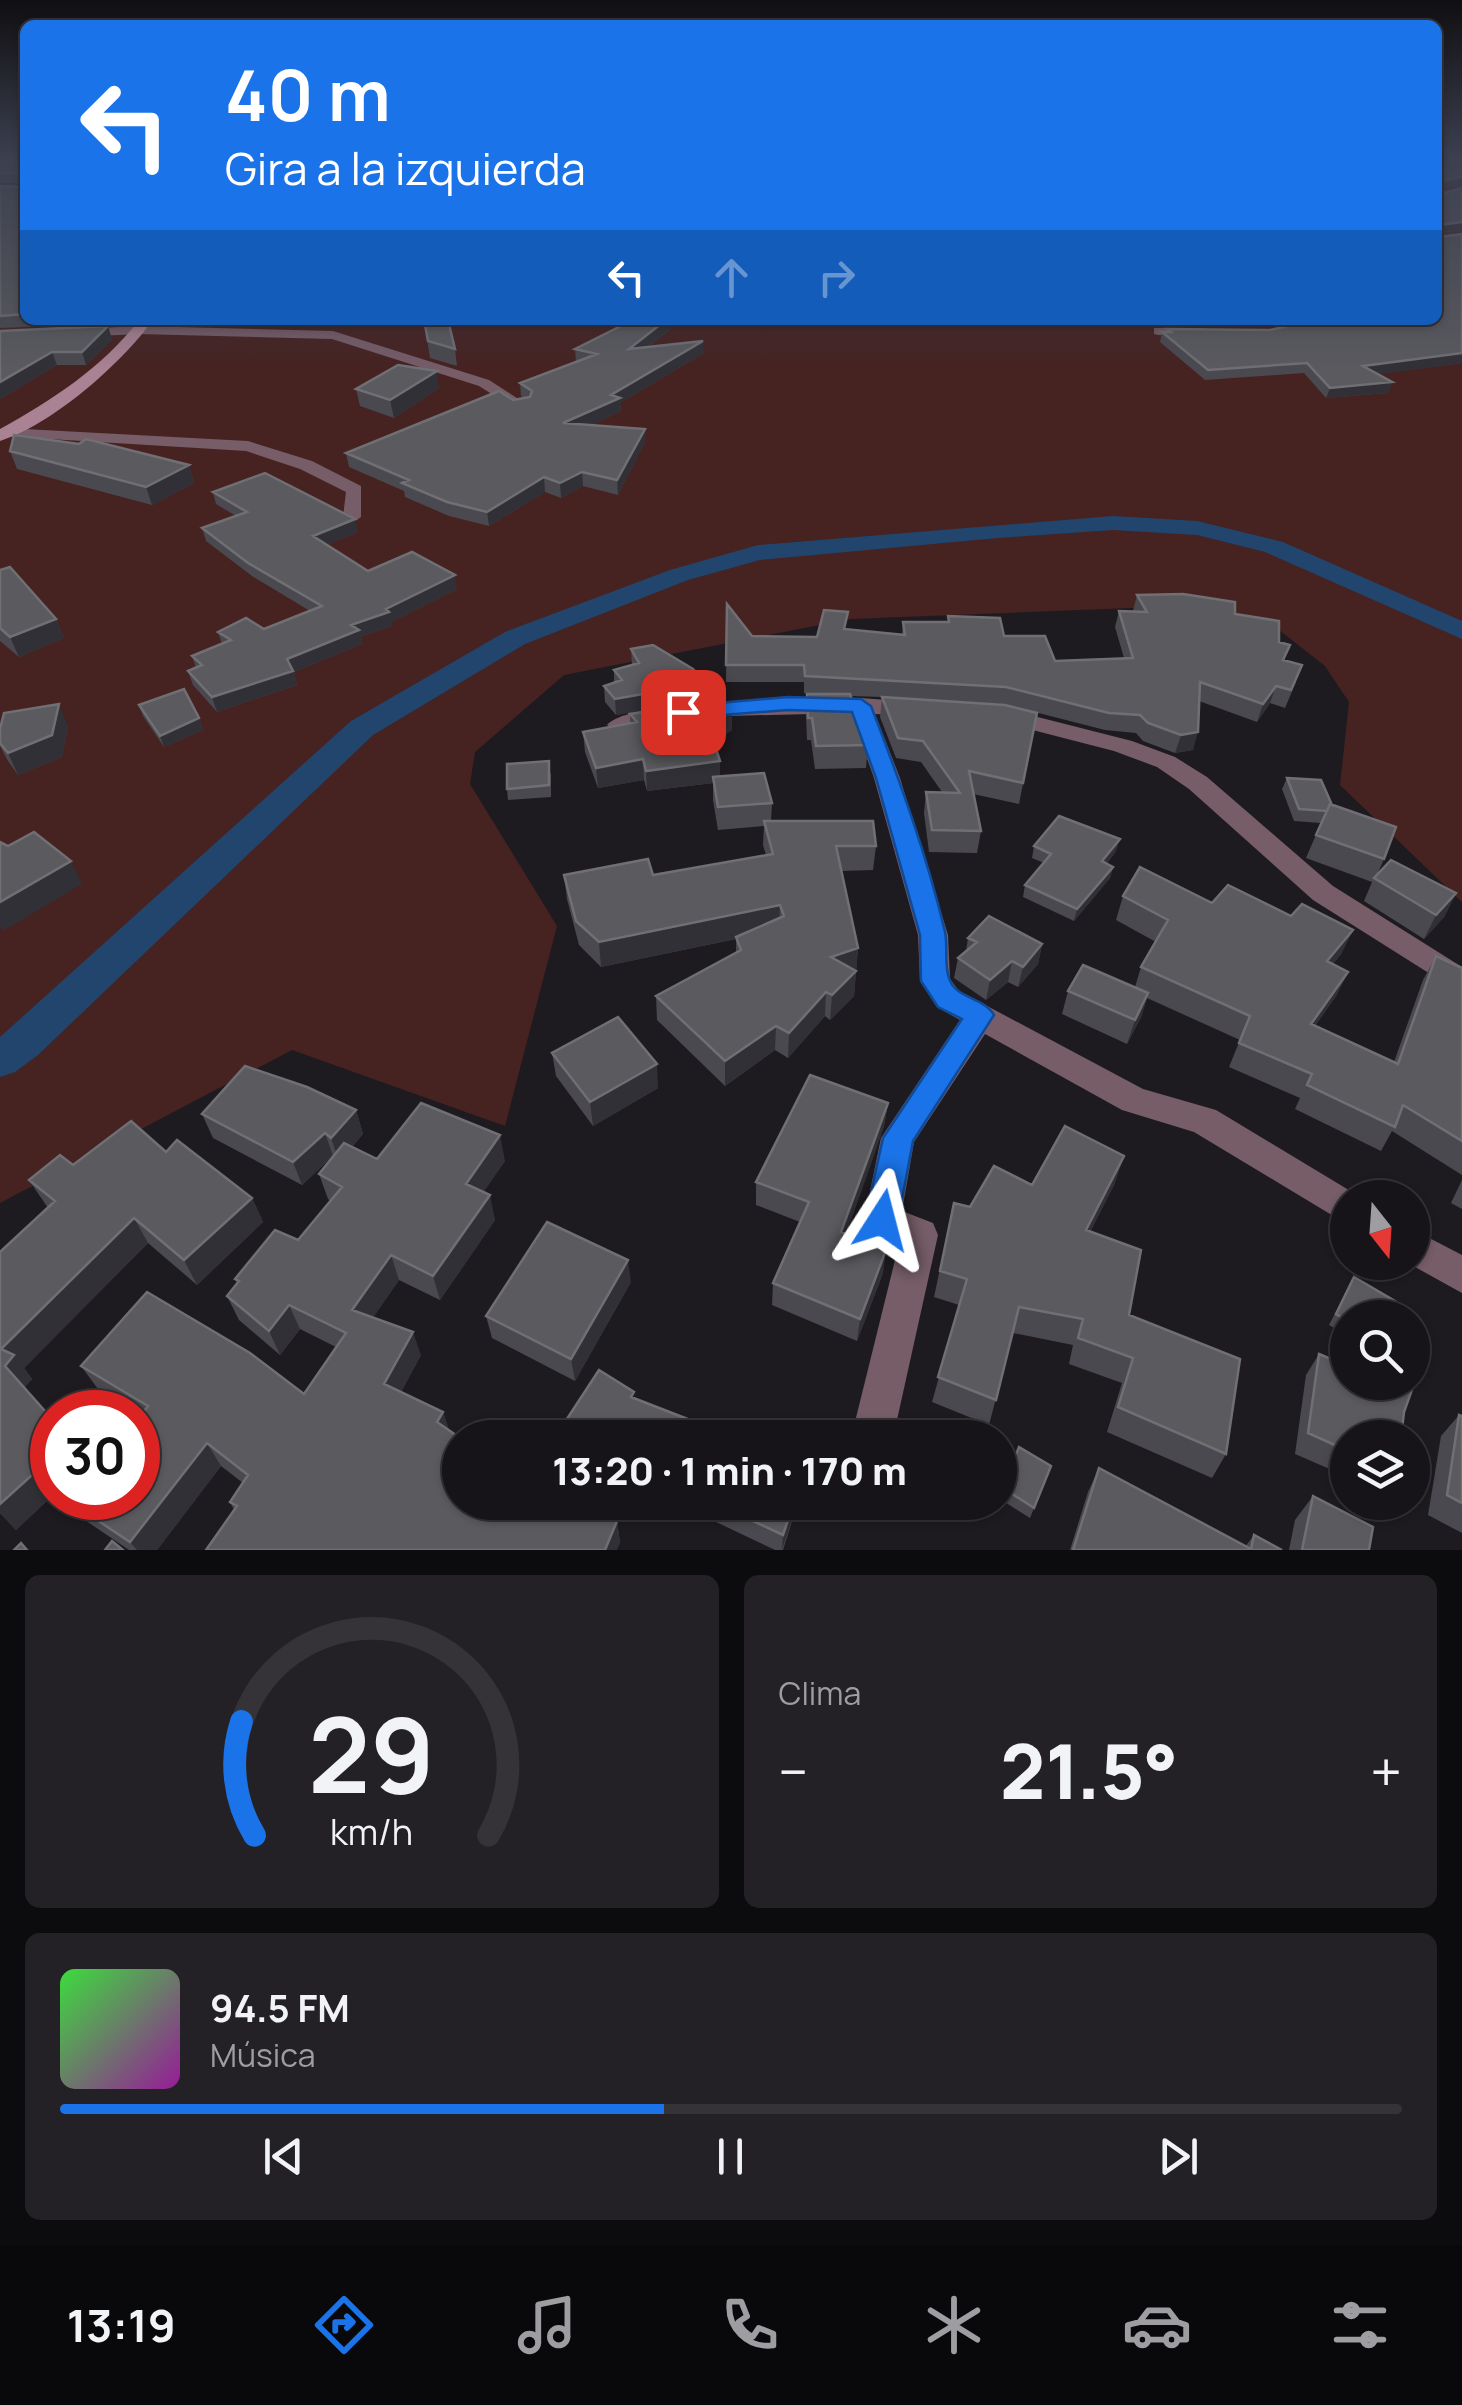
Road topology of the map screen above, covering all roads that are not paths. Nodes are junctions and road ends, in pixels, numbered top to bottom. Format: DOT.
graph roads {
  1 [pos="143,325"];
  2 [pos="1159,331"];
  3 [pos="1214,332"];
  4 [pos="60,333"];
  5 [pos="523,406"];
  6 [pos="6,430"];
  7 [pos="352,517"];
  8 [pos="861,706"];
  9 [pos="932,710"];
  10 [pos="968,712"];
  11 [pos="618,725"];
  12 [pos="1462,982"];
  13 [pos="980,1015"];
  14 [pos="1330,1195"];
  15 [pos="1430,1257"];
  16 [pos="1462,1276"];
  17 [pos="876,1420"];
  1 -- 4 [label="street"];
  1 -- 5 [label="street"];
  1 -- 6 [label="street"];
  2 -- 3 [label="street"];
  6 -- 7 [label="street"];
  8 -- 9 [label="street"];
  8 -- 11 [label="street"];
  8 -- 13 [label="street"];
  10 -- 12 [label="street"];
  13 -- 14 [label="street"];
  13 -- 17 [label="street"];
  15 -- 16 [label="street"];
}
